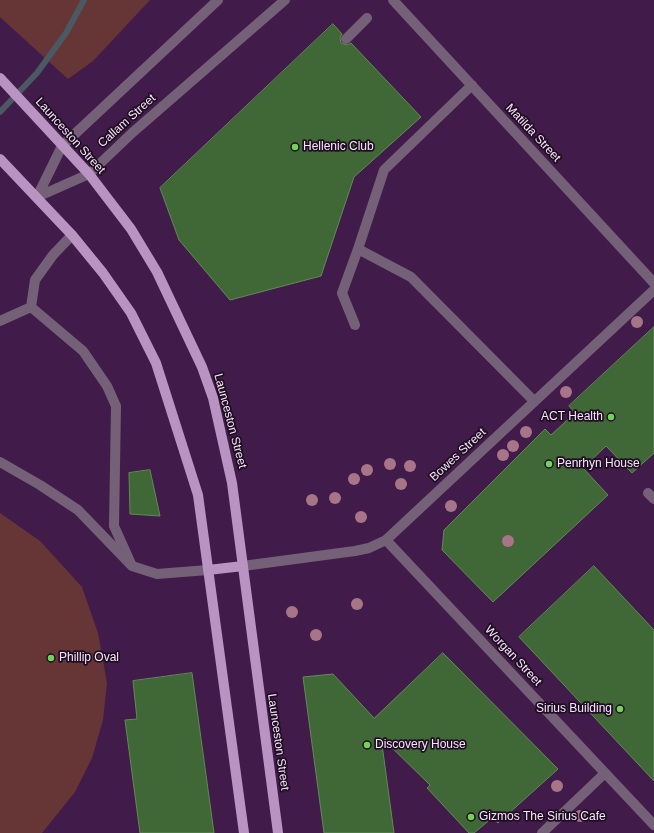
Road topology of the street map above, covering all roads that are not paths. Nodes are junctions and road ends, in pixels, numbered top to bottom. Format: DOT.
graph roads {
  1 [pos="218,0"];
  2 [pos="285,0"];
  3 [pos="393,0"];
  4 [pos="367,18"];
  5 [pos="346,39"];
  6 [pos="0,78"];
  7 [pos="472,85"];
  8 [pos="62,146"];
  9 [pos="0,159"];
  10 [pos="89,174"];
  11 [pos="37,197"];
  12 [pos="72,235"];
  13 [pos="358,249"];
  14 [pos="654,283"];
  15 [pos="654,290"];
  16 [pos="31,306"];
  17 [pos="0,320"];
  18 [pos="355,325"];
  19 [pos="534,401"];
  20 [pos="0,462"];
  21 [pos="386,540"];
  22 [pos="132,566"];
  23 [pos="243,566"];
  24 [pos="208,570"];
  25 [pos="605,773"];
  26 [pos="654,825"];
  27 [pos="244,833"];
  28 [pos="278,833"];
  29 [pos="542,833"];
  1 -- 8 [label="street"];
  2 -- 10 [label="street, Callam Street"];
  3 -- 7 [label="street, Matilda Street"];
  4 -- 5 [label="street"];
  6 -- 8 [label="main road, Launceston Street"];
  7 -- 13 [label="street"];
  7 -- 14 [label="street, Matilda Street"];
  8 -- 10 [label="main road, Launceston Street"];
  8 -- 11 [label="street"];
  9 -- 11 [label="main road"];
  10 -- 11 [label="street, Callam Street"];
  10 -- 23 [label="main road, Launceston Street"];
  11 -- 12 [label="main road"];
  12 -- 16 [label="street"];
  12 -- 24 [label="main road"];
  13 -- 18 [label="street"];
  13 -- 19 [label="street"];
  15 -- 19 [label="street, Bowes Street"];
  16 -- 17 [label="street"];
  16 -- 22 [label="street"];
  19 -- 21 [label="street, Bowes Street"];
  20 -- 22 [label="street"];
  21 -- 23 [label="street, Bowes Street"];
  21 -- 25 [label="street, Worgan Street"];
  22 -- 24 [label="street"];
  23 -- 24 [label="main road"];
  23 -- 28 [label="main road, Launceston Street"];
  24 -- 27 [label="main road"];
  25 -- 26 [label="street, Worgan Street"];
  25 -- 29 [label="street"];
}
